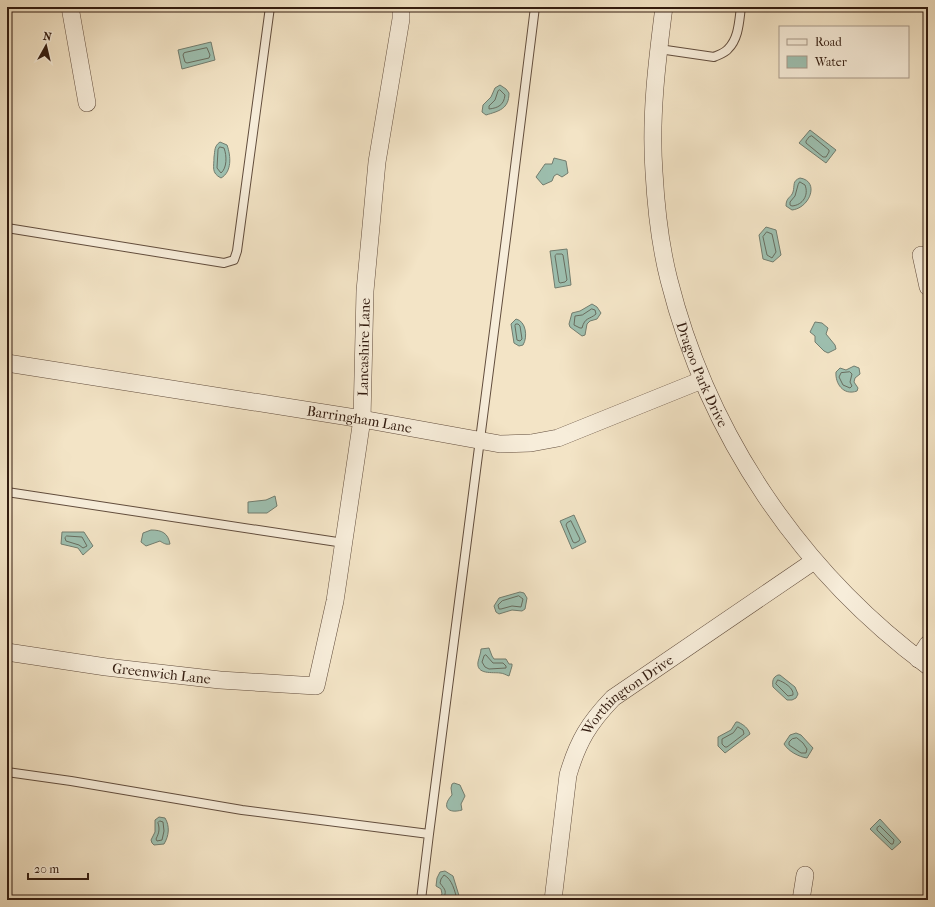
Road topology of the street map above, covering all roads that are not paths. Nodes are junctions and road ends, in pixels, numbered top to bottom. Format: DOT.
graph roads {
  1 [pos="70,7"];
  2 [pos="270,7"];
  3 [pos="401,7"];
  4 [pos="535,7"];
  5 [pos="664,7"];
  6 [pos="741,7"];
  7 [pos="659,49"];
  8 [pos="87,103"];
  9 [pos="7,228"];
  10 [pos="921,255"];
  11 [pos="928,287"];
  12 [pos="7,363"];
  13 [pos="702,380"];
  14 [pos="362,419"];
  15 [pos="480,441"];
  16 [pos="7,492"];
  17 [pos="344,543"];
  18 [pos="814,561"];
  19 [pos="928,644"];
  20 [pos="7,652"];
  21 [pos="923,663"];
  22 [pos="316,686"];
  23 [pos="7,772"];
  24 [pos="428,834"];
  25 [pos="805,875"];
  26 [pos="421,900"];
  27 [pos="553,900"];
  28 [pos="801,900"];
  1 -- 8 [label="street"];
  2 -- 9 [label="lane"];
  3 -- 14 [label="street, Lancashire Lane"];
  4 -- 15 [label="lane"];
  5 -- 7 [label="street, Dragoo Park Drive"];
  6 -- 7 [label="lane"];
  7 -- 13 [label="street, Dragoo Park Drive"];
  10 -- 11 [label="street"];
  12 -- 14 [label="street, Barringham Lane"];
  13 -- 15 [label="street, Barringham Lane"];
  13 -- 18 [label="street, Dragoo Park Drive"];
  14 -- 15 [label="street, Barringham Lane"];
  14 -- 17 [label="street, Lancashire Lane"];
  15 -- 24 [label="lane"];
  16 -- 17 [label="lane"];
  17 -- 22 [label="street, Lancashire Lane"];
  18 -- 21 [label="street, Dragoo Park Drive"];
  18 -- 27 [label="street, Worthington Drive"];
  19 -- 21 [label="street"];
  20 -- 22 [label="street, Greenwich Lane"];
  23 -- 24 [label="lane"];
  24 -- 26 [label="lane"];
  25 -- 28 [label="street"];
}
